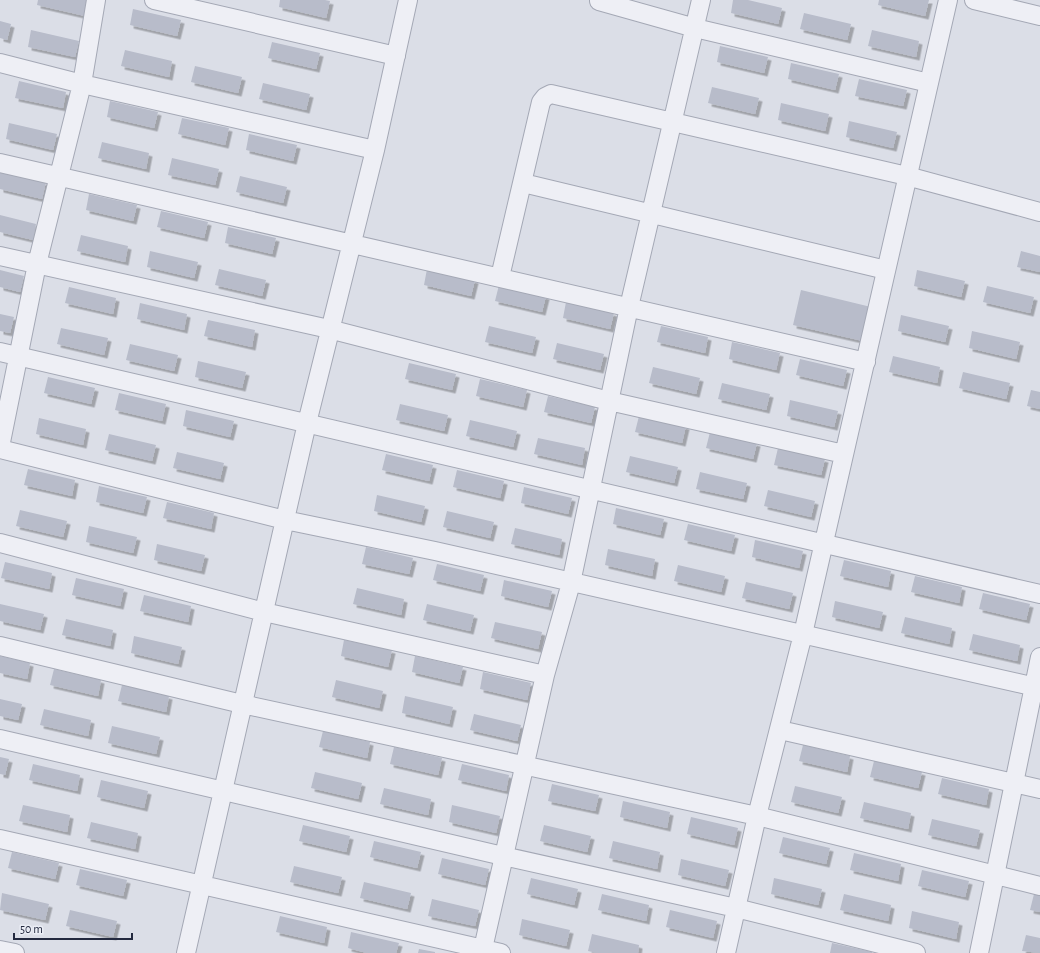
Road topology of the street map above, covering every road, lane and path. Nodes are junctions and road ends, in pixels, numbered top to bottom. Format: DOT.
graph roads {
  1 [pos="96,0"];
  2 [pos="154,0"];
  3 [pos="408,0"];
  4 [pos="702,0"];
  5 [pos="948,0"];
  6 [pos="974,0"];
  7 [pos="599,1"];
  8 [pos="1040,16"];
  9 [pos="695,28"];
  10 [pos="396,56"];
  11 [pos="0,63"];
  12 [pos="929,83"];
  13 [pos="82,84"];
  14 [pos="673,121"];
  15 [pos="375,150"];
  16 [pos="0,162"];
  17 [pos="58,176"];
  18 [pos="907,176"];
  19 [pos="523,184"];
  20 [pos="1040,212"];
  21 [pos="651,213"];
  22 [pos="353,243"];
  23 [pos="0,256"];
  24 [pos="37,264"];
  25 [pos="886,270"];
  26 [pos="500,277"];
  27 [pos="629,307"];
  28 [pos="329,329"];
  29 [pos="0,352"];
  30 [pos="18,356"];
  31 [pos="866,362"];
  32 [pos="609,401"];
  33 [pos="306,423"];
  34 [pos="0,448"];
  35 [pos="844,454"];
  36 [pos="590,490"];
  37 [pos="285,520"];
  38 [pos="0,543"];
  39 [pos="824,543"];
  40 [pos="571,583"];
  41 [pos="1040,594"];
  42 [pos="264,612"];
  43 [pos="803,634"];
  44 [pos="0,646"];
  45 [pos="1040,658"];
  46 [pos="545,675"];
  47 [pos="1038,687"];
  48 [pos="242,704"];
  49 [pos="780,730"];
  50 [pos="0,739"];
  51 [pos="524,766"];
  52 [pos="1015,784"];
  53 [pos="224,790"];
  54 [pos="1040,790"];
  55 [pos="757,816"];
  56 [pos="0,839"];
  57 [pos="503,856"];
  58 [pos="996,876"];
  59 [pos="201,884"];
  60 [pos="1040,886"];
  61 [pos="736,908"];
  62 [pos="0,950"];
  63 [pos="483,951"];
  64 [pos="15,953"];
  65 [pos="186,953"];
  66 [pos="501,953"];
  67 [pos="726,953"];
  68 [pos="916,953"];
  69 [pos="979,953"];
  1 -- 13 [label="street"];
  2 -- 10 [label="street"];
  3 -- 10 [label="street"];
  4 -- 9 [label="street"];
  5 -- 12 [label="street"];
  6 -- 8 [label="street"];
  7 -- 9 [label="street"];
  9 -- 12 [label="street"];
  9 -- 14 [label="street"];
  10 -- 15 [label="street"];
  11 -- 13 [label="street"];
  12 -- 18 [label="street"];
  13 -- 15 [label="street"];
  13 -- 17 [label="street"];
  14 -- 18 [label="street"];
  14 -- 19 [label="street"];
  14 -- 21 [label="street"];
  15 -- 22 [label="street"];
  16 -- 17 [label="street"];
  17 -- 22 [label="street"];
  17 -- 24 [label="street"];
  18 -- 20 [label="street"];
  18 -- 25 [label="street"];
  19 -- 21 [label="street"];
  19 -- 26 [label="street"];
  21 -- 25 [label="street"];
  21 -- 27 [label="street"];
  22 -- 26 [label="street"];
  22 -- 28 [label="street"];
  23 -- 24 [label="street"];
  24 -- 28 [label="street"];
  24 -- 30 [label="street"];
  25 -- 31 [label="street"];
  26 -- 27 [label="street"];
  27 -- 31 [label="street"];
  27 -- 32 [label="street"];
  28 -- 32 [label="street"];
  28 -- 33 [label="street"];
  29 -- 30 [label="street"];
  30 -- 33 [label="street"];
  30 -- 34 [label="street"];
  31 -- 35 [label="street"];
  32 -- 35 [label="street"];
  32 -- 36 [label="street"];
  33 -- 36 [label="street"];
  33 -- 37 [label="street"];
  34 -- 37 [label="street"];
  35 -- 39 [label="street"];
  36 -- 39 [label="street"];
  36 -- 40 [label="street"];
  37 -- 40 [label="street"];
  37 -- 42 [label="street"];
  38 -- 42 [label="street"];
  39 -- 41 [label="street"];
  39 -- 43 [label="street"];
  40 -- 43 [label="street"];
  40 -- 46 [label="street"];
  42 -- 46 [label="street"];
  42 -- 48 [label="street"];
  43 -- 47 [label="street"];
  43 -- 49 [label="street"];
  44 -- 48 [label="street"];
  45 -- 47 [label="street"];
  46 -- 51 [label="street"];
  47 -- 52 [label="street"];
  48 -- 51 [label="street"];
  48 -- 53 [label="street"];
  49 -- 52 [label="street"];
  49 -- 55 [label="street"];
  50 -- 53 [label="street"];
  51 -- 55 [label="street"];
  51 -- 57 [label="street"];
  52 -- 54 [label="street"];
  52 -- 58 [label="street"];
  53 -- 57 [label="street"];
  53 -- 59 [label="street"];
  55 -- 58 [label="street"];
  55 -- 61 [label="street"];
  56 -- 59 [label="street"];
  57 -- 61 [label="street"];
  57 -- 63 [label="street"];
  58 -- 60 [label="street"];
  58 -- 69 [label="street"];
  59 -- 63 [label="street"];
  59 -- 65 [label="street"];
  61 -- 67 [label="street"];
  61 -- 68 [label="street"];
  62 -- 64 [label="street"];
  63 -- 66 [label="street"];
}
